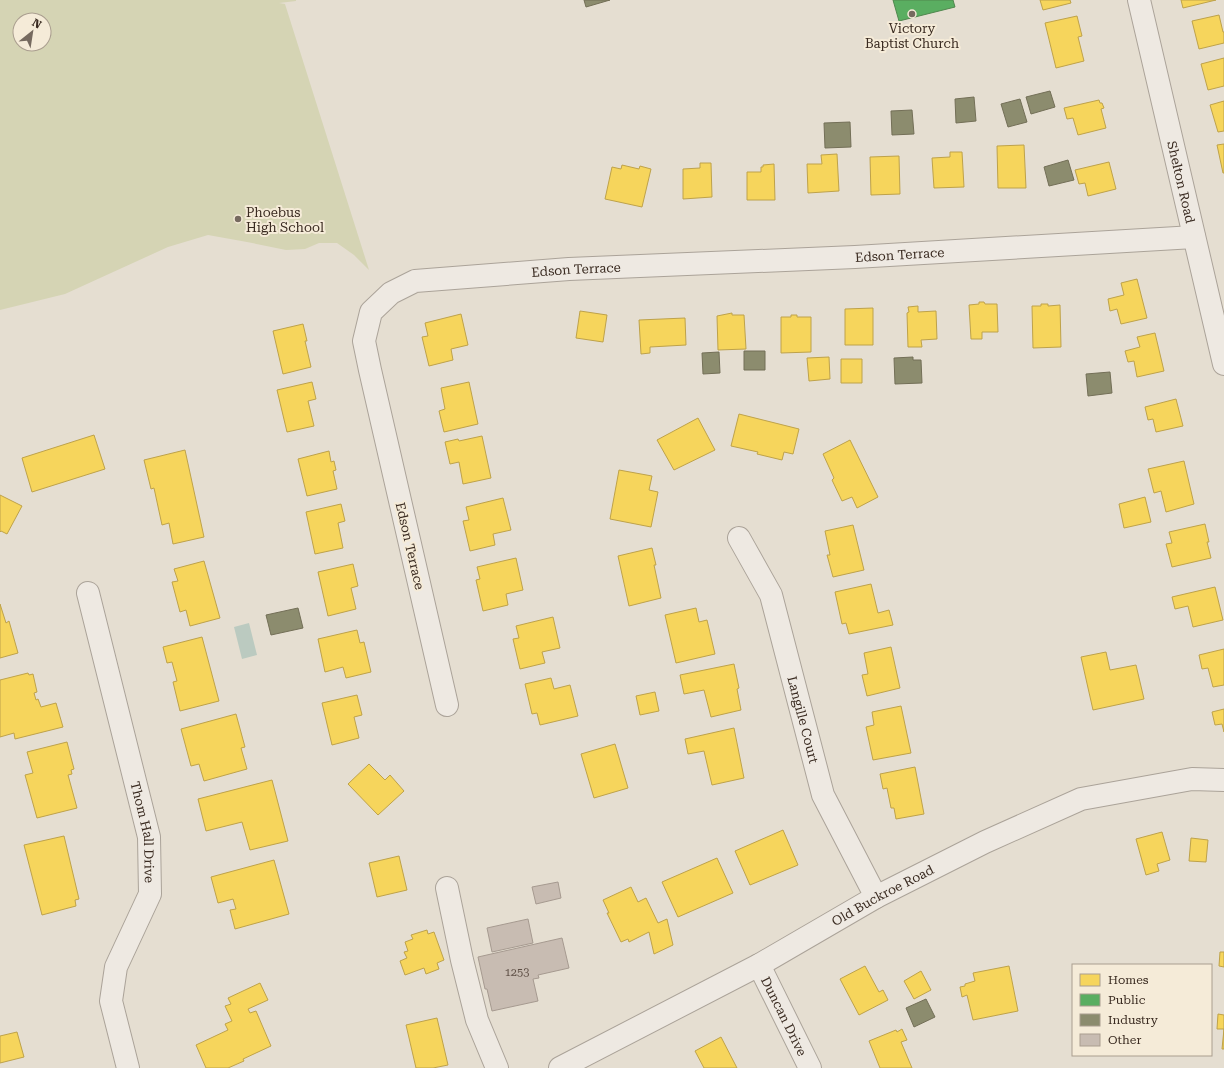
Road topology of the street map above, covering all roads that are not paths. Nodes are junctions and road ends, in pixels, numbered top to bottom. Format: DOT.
graph roads {
  1 [pos="1139,0"];
  2 [pos="1194,237"];
  3 [pos="1224,364"];
  4 [pos="739,538"];
  5 [pos="88,593"];
  6 [pos="447,705"];
  7 [pos="1224,780"];
  8 [pos="446,888"];
  9 [pos="876,897"];
  10 [pos="759,965"];
  11 [pos="128,1068"];
  12 [pos="497,1068"];
  13 [pos="560,1068"];
  14 [pos="810,1068"];
  1 -- 2 [label="street, Shelton Road"];
  2 -- 3 [label="street, Shelton Road"];
  2 -- 6 [label="street, Edson Terrace"];
  4 -- 9 [label="street, Langille Court"];
  5 -- 11 [label="street, Thom Hall Drive"];
  7 -- 9 [label="street, Old Buckroe Road"];
  8 -- 12 [label="street"];
  9 -- 10 [label="street, Old Buckroe Road"];
  10 -- 13 [label="street, Old Buckroe Road"];
  10 -- 14 [label="street, Duncan Drive"];
}
